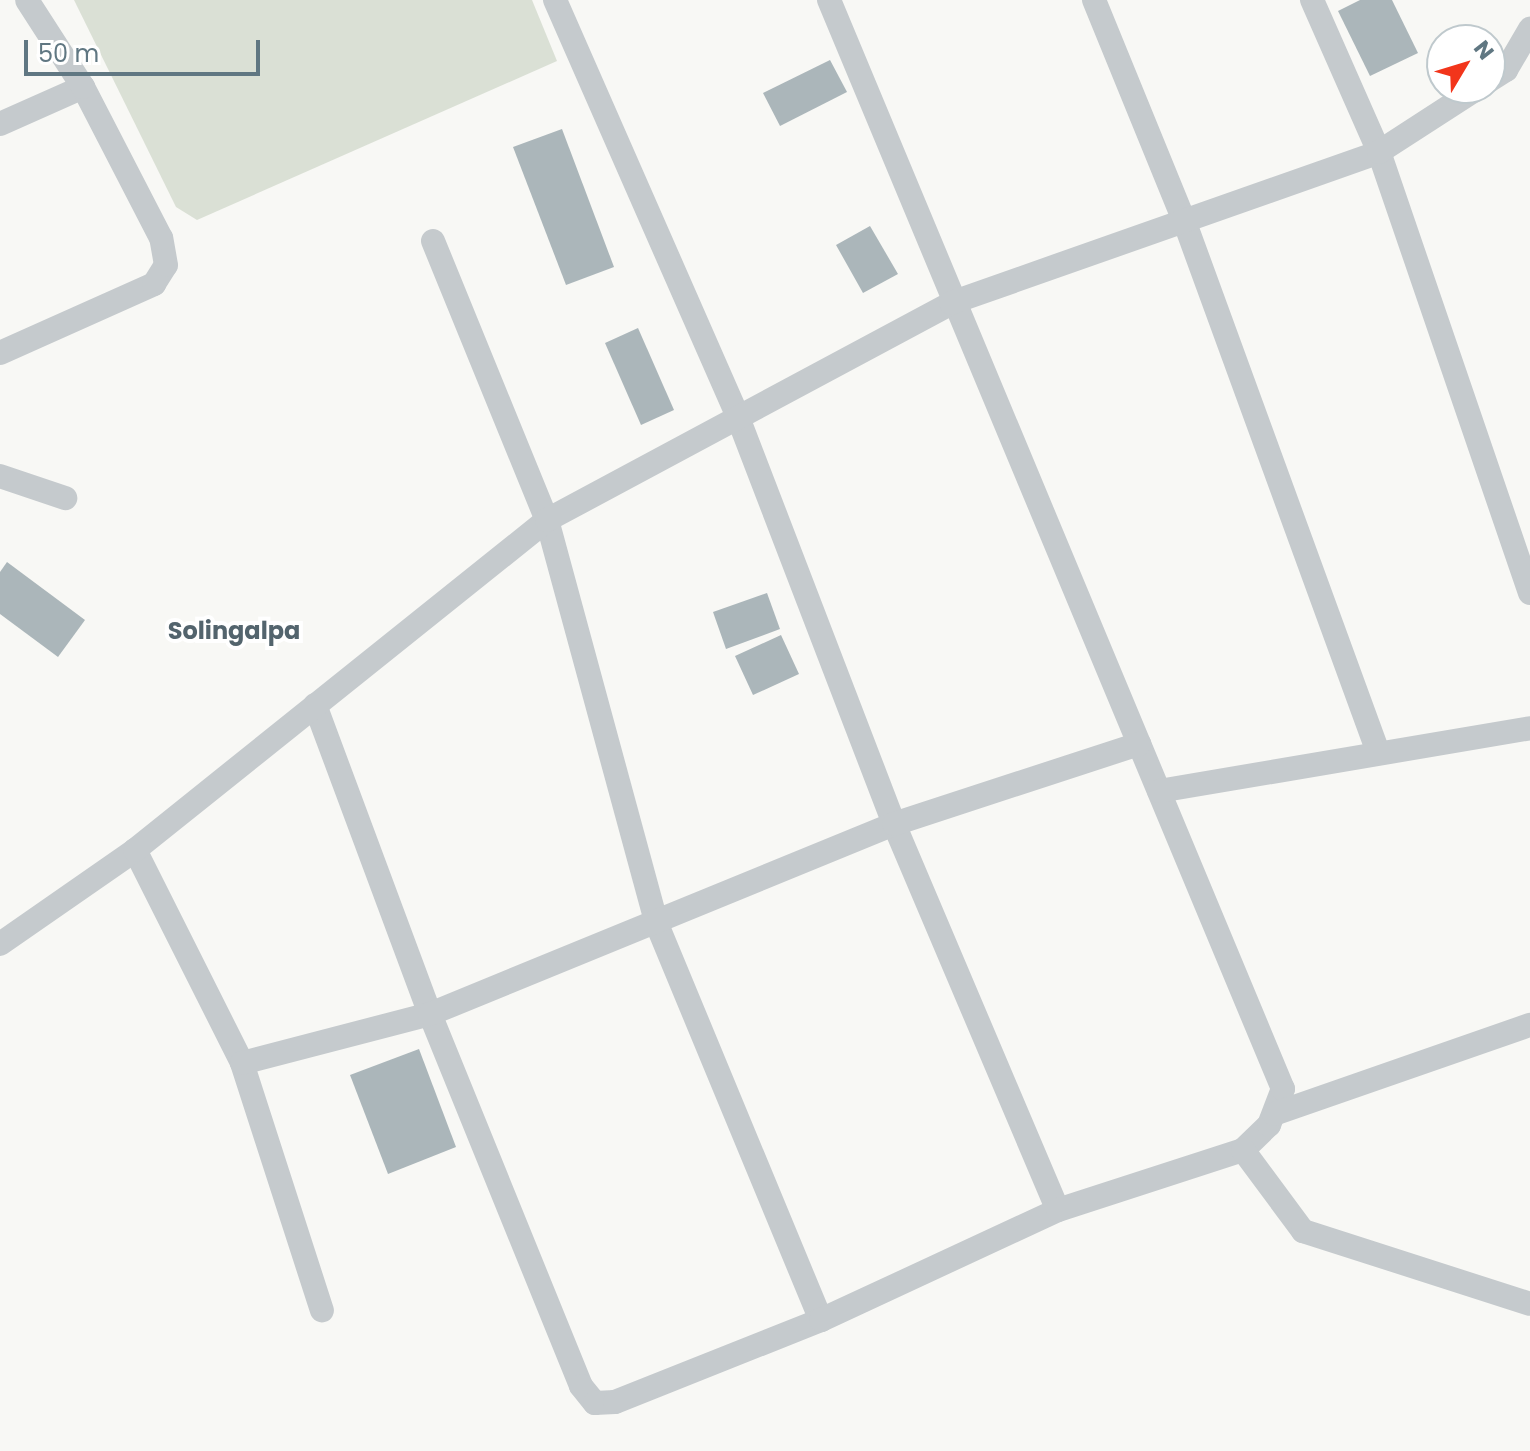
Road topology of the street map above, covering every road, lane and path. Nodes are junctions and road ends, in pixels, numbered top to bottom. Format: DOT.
graph roads {
  1 [pos="27,0"];
  2 [pos="555,0"];
  3 [pos="829,0"];
  4 [pos="1094,0"];
  5 [pos="1312,0"];
  6 [pos="1530,29"];
  7 [pos="1506,70"];
  8 [pos="83,87"];
  9 [pos="1453,104"];
  10 [pos="0,124"];
  11 [pos="1379,152"];
  12 [pos="1185,223"];
  13 [pos="433,241"];
  14 [pos="951,303"];
  15 [pos="0,353"];
  16 [pos="739,420"];
  17 [pos="0,476"];
  18 [pos="65,498"];
  19 [pos="547,520"];
  20 [pos="1530,593"];
  21 [pos="315,705"];
  22 [pos="1530,728"];
  23 [pos="1139,744"];
  24 [pos="1378,752"];
  25 [pos="1159,791"];
  26 [pos="894,824"];
  27 [pos="135,850"];
  28 [pos="656,922"];
  29 [pos="0,944"];
  30 [pos="430,1014"];
  31 [pos="1530,1025"];
  32 [pos="242,1063"];
  33 [pos="1274,1114"];
  34 [pos="1243,1150"];
  35 [pos="1058,1210"];
  36 [pos="1530,1304"];
  37 [pos="322,1310"];
  38 [pos="821,1320"];
  1 -- 8 [label="street"];
  2 -- 16 [label="street"];
  3 -- 14 [label="street"];
  4 -- 12 [label="street"];
  5 -- 11 [label="street"];
  6 -- 7 [label="street"];
  8 -- 10 [label="street"];
  8 -- 15 [label="street"];
  9 -- 11 [label="street"];
  11 -- 12 [label="street"];
  11 -- 20 [label="street"];
  12 -- 14 [label="street"];
  12 -- 24 [label="street"];
  13 -- 19 [label="street"];
  14 -- 16 [label="street"];
  14 -- 23 [label="street"];
  16 -- 19 [label="street"];
  16 -- 26 [label="street"];
  17 -- 18 [label="street"];
  19 -- 21 [label="street"];
  19 -- 28 [label="street"];
  21 -- 27 [label="street"];
  21 -- 30 [label="street"];
  22 -- 24 [label="street"];
  23 -- 25 [label="street"];
  23 -- 26 [label="street"];
  24 -- 25 [label="street"];
  25 -- 33 [label="street"];
  26 -- 28 [label="street"];
  26 -- 35 [label="street"];
  27 -- 29 [label="street"];
  27 -- 32 [label="street"];
  28 -- 30 [label="street"];
  28 -- 38 [label="street"];
  30 -- 32 [label="street"];
  30 -- 38 [label="street"];
  31 -- 33 [label="street"];
  32 -- 37 [label="street"];
  33 -- 34 [label="street"];
  34 -- 35 [label="street"];
  34 -- 36 [label="street"];
  35 -- 38 [label="street"];
}
